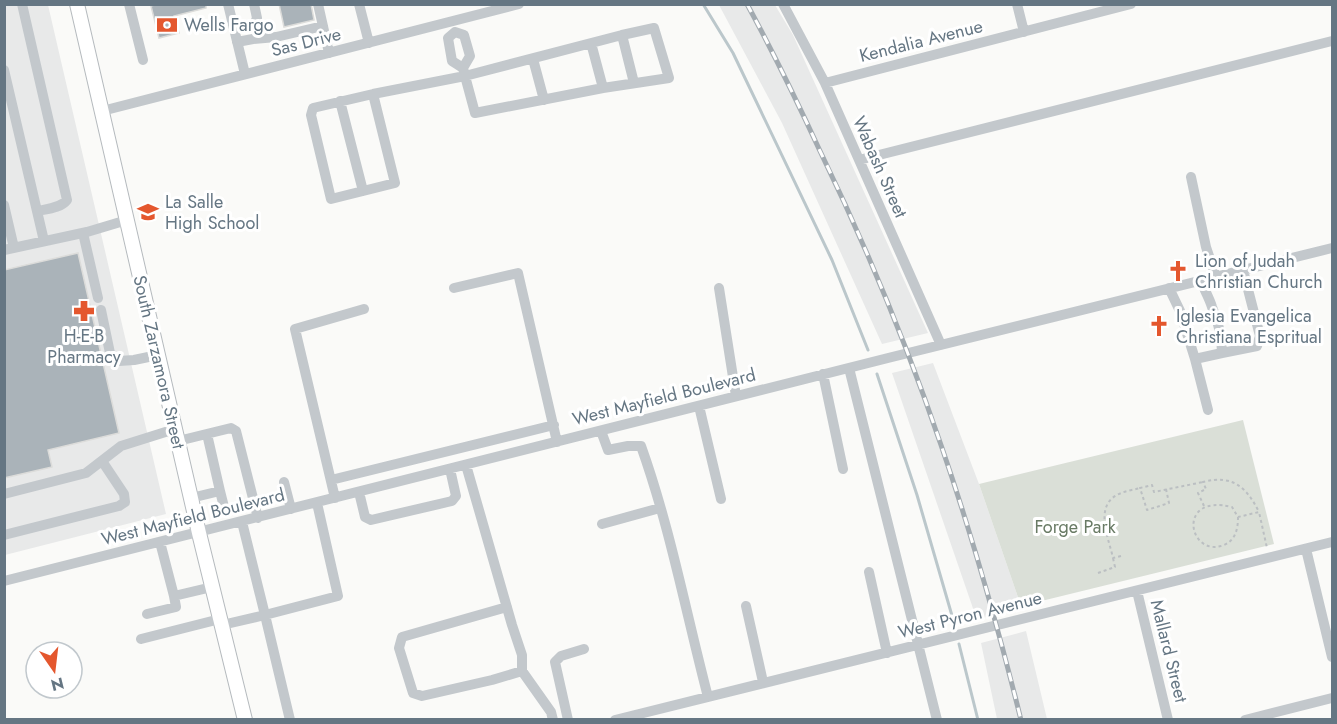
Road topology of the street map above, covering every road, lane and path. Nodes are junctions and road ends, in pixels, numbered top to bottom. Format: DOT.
graph roads {
  1 [pos="22,4"];
  2 [pos="129,4"];
  3 [pos="228,4"];
  4 [pos="254,4"];
  5 [pos="318,4"];
  6 [pos="359,4"];
  7 [pos="519,4"];
  8 [pos="1017,4"];
  9 [pos="1131,4"];
  10 [pos="79,5"];
  11 [pos="787,5"];
  12 [pos="323,26"];
  13 [pos="454,26"];
  14 [pos="234,29"];
  15 [pos="1024,32"];
  16 [pos="622,35"];
  17 [pos="1332,41"];
  18 [pos="237,42"];
  19 [pos="369,43"];
  20 [pos="591,43"];
  21 [pos="329,53"];
  22 [pos="533,58"];
  23 [pos="143,60"];
  24 [pos="4,70"];
  25 [pos="464,72"];
  26 [pos="245,74"];
  27 [pos="634,83"];
  28 [pos="825,83"];
  29 [pos="603,88"];
  30 [pos="374,94"];
  31 [pos="544,100"];
  32 [pos="340,101"];
  33 [pos="102,111"];
  34 [pos="859,160"];
  35 [pos="1191,177"];
  36 [pos="363,192"];
  37 [pos="4,205"];
  38 [pos="38,211"];
  39 [pos="127,220"];
  40 [pos="83,233"];
  41 [pos="44,241"];
  42 [pos="1332,248"];
  43 [pos="9,249"];
  44 [pos="1243,270"];
  45 [pos="1216,277"];
  46 [pos="1201,280"];
  47 [pos="454,288"];
  48 [pos="719,288"];
  49 [pos="1169,288"];
  50 [pos="98,298"];
  51 [pos="364,309"];
  52 [pos="100,310"];
  53 [pos="941,345"];
  54 [pos="1222,353"];
  55 [pos="158,355"];
  56 [pos="1195,359"];
  57 [pos="849,368"];
  58 [pos="823,374"];
  59 [pos="736,396"];
  60 [pos="699,406"];
  61 [pos="1208,410"];
  62 [pos="554,425"];
  63 [pos="601,430"];
  64 [pos="207,434"];
  65 [pos="176,435"];
  66 [pos="557,442"];
  67 [pos="102,461"];
  68 [pos="466,465"];
  69 [pos="450,469"];
  70 [pos="843,469"];
  71 [pos="331,480"];
  72 [pos="284,482"];
  73 [pos="1203,482"];
  74 [pos="1140,488"];
  75 [pos="1166,489"];
  76 [pos="220,491"];
  77 [pos="359,492"];
  78 [pos="4,494"];
  79 [pos="191,498"];
  80 [pos="335,498"];
  81 [pos="721,500"];
  82 [pos="254,502"];
  83 [pos="317,503"];
  84 [pos="660,507"];
  85 [pos="1205,507"];
  86 [pos="291,509"];
  87 [pos="1259,512"];
  88 [pos="1238,517"];
  89 [pos="258,518"];
  90 [pos="242,522"];
  91 [pos="602,524"];
  92 [pos="199,533"];
  93 [pos="4,535"];
  94 [pos="160,542"];
  95 [pos="1265,542"];
  96 [pos="1332,542"];
  97 [pos="1306,549"];
  98 [pos="1121,556"];
  99 [pos="1113,558"];
  100 [pos="869,572"];
  101 [pos="1098,573"];
  102 [pos="4,581"];
  103 [pos="212,587"];
  104 [pos="1137,591"];
  105 [pos="174,596"];
  106 [pos="746,606"];
  107 [pos="507,608"];
  108 [pos="147,615"];
  109 [pos="265,615"];
  110 [pos="221,622"];
  111 [pos="141,639"];
  112 [pos="918,645"];
  113 [pos="584,649"];
  114 [pos="887,653"];
  115 [pos="1332,657"];
  116 [pos="522,671"];
  117 [pos="764,682"];
  118 [pos="708,697"];
  119 [pos="1332,698"];
  120 [pos="245,720"];
  121 [pos="290,720"];
  122 [pos="553,720"];
  123 [pos="568,720"];
  124 [pos="615,720"];
  125 [pos="937,720"];
  126 [pos="1168,720"];
  127 [pos="1245,720"];
  1 -- 38 [label="street"];
  2 -- 23 [label="street"];
  3 -- 14 [label="street"];
  4 -- 14 [label="street"];
  5 -- 12 [label="street"];
  6 -- 19 [label="street"];
  7 -- 13 [label="street, Sas Drive"];
  8 -- 15 [label="street"];
  9 -- 15 [label="street, Kendalia Avenue"];
  10 -- 33 [label="main road, South Zarzamora Street"];
  11 -- 28 [label="street, Wabash Street"];
  12 -- 18 [label="street"];
  12 -- 21 [label="street"];
  13 -- 19 [label="street, Sas Drive"];
  13 -- 25 [label="street"];
  13 -- 25 [label="street"];
  14 -- 18 [label="street"];
  15 -- 28 [label="street, Kendalia Avenue"];
  16 -- 20 [label="street"];
  16 -- 27 [label="street"];
  16 -- 27 [label="street"];
  17 -- 34 [label="street"];
  18 -- 26 [label="street"];
  19 -- 21 [label="street, Sas Drive"];
  20 -- 22 [label="street"];
  20 -- 29 [label="street"];
  21 -- 26 [label="street, Sas Drive"];
  22 -- 25 [label="street"];
  22 -- 31 [label="street"];
  24 -- 38 [label="street"];
  25 -- 30 [label="street"];
  25 -- 31 [label="street"];
  26 -- 33 [label="street, Sas Drive"];
  27 -- 29 [label="street"];
  28 -- 34 [label="street, Wabash Street"];
  29 -- 31 [label="street"];
  30 -- 32 [label="street"];
  30 -- 36 [label="street"];
  32 -- 36 [label="street"];
  32 -- 36 [label="street"];
  33 -- 39 [label="main road, South Zarzamora Street"];
  34 -- 53 [label="street, Wabash Street"];
  35 -- 45 [label="street"];
  37 -- 43 [label="street"];
  38 -- 41 [label="street"];
  39 -- 40 [label="street"];
  39 -- 55 [label="main road, South Zarzamora Street"];
  40 -- 41 [label="street"];
  40 -- 50 [label="street"];
  41 -- 43 [label="street"];
  42 -- 44 [label="street, West Mayfield Boulevard"];
  44 -- 45 [label="street, West Mayfield Boulevard"];
  44 -- 54 [label="street"];
  45 -- 46 [label="street, West Mayfield Boulevard"];
  46 -- 49 [label="street, West Mayfield Boulevard"];
  46 -- 54 [label="street"];
  47 -- 62 [label="street"];
  48 -- 59 [label="street"];
  49 -- 53 [label="street, West Mayfield Boulevard"];
  49 -- 56 [label="street"];
  51 -- 71 [label="street"];
  52 -- 55 [label="street"];
  53 -- 57 [label="street, West Mayfield Boulevard"];
  54 -- 56 [label="street"];
  55 -- 65 [label="main road, South Zarzamora Street"];
  56 -- 61 [label="street"];
  57 -- 58 [label="street, West Mayfield Boulevard"];
  57 -- 112 [label="street"];
  58 -- 59 [label="street, West Mayfield Boulevard"];
  58 -- 70 [label="street"];
  59 -- 60 [label="street, West Mayfield Boulevard"];
  60 -- 63 [label="street, West Mayfield Boulevard"];
  60 -- 81 [label="street"];
  62 -- 66 [label="street"];
  62 -- 71 [label="street"];
  63 -- 66 [label="street, West Mayfield Boulevard"];
  63 -- 84 [label="street"];
  64 -- 65 [label="street"];
  64 -- 76 [label="street"];
  64 -- 82 [label="street"];
  65 -- 67 [label="street"];
  65 -- 79 [label="main road, South Zarzamora Street"];
  66 -- 68 [label="street, West Mayfield Boulevard"];
  67 -- 78 [label="street"];
  67 -- 93 [label="street"];
  68 -- 69 [label="street, West Mayfield Boulevard"];
  68 -- 107 [label="street"];
  69 -- 77 [label="street, West Mayfield Boulevard"];
  69 -- 77 [label="street"];
  71 -- 80 [label="street"];
  72 -- 86 [label="street"];
  73 -- 75 [label="path"];
  73 -- 85 [label="path"];
  73 -- 87 [label="path"];
  74 -- 75 [label="path"];
  74 -- 75 [label="path"];
  74 -- 99 [label="path"];
  76 -- 79 [label="street"];
  76 -- 82 [label="street"];
  77 -- 80 [label="street, West Mayfield Boulevard"];
  79 -- 92 [label="main road, South Zarzamora Street"];
  80 -- 83 [label="street, West Mayfield Boulevard"];
  82 -- 89 [label="street"];
  83 -- 86 [label="street, West Mayfield Boulevard"];
  83 -- 109 [label="street"];
  84 -- 91 [label="street"];
  84 -- 118 [label="street"];
  85 -- 88 [label="path"];
  85 -- 88 [label="path"];
  86 -- 89 [label="street, West Mayfield Boulevard"];
  87 -- 88 [label="path"];
  87 -- 95 [label="path"];
  89 -- 90 [label="street, West Mayfield Boulevard"];
  90 -- 92 [label="street, West Mayfield Boulevard"];
  90 -- 109 [label="street"];
  92 -- 94 [label="street, West Mayfield Boulevard"];
  92 -- 103 [label="main road, South Zarzamora Street"];
  94 -- 102 [label="street, West Mayfield Boulevard"];
  94 -- 105 [label="street"];
  96 -- 97 [label="street, West Pyron Avenue"];
  97 -- 104 [label="street, West Pyron Avenue"];
  97 -- 115 [label="street"];
  98 -- 99 [label="path"];
  99 -- 101 [label="path"];
  100 -- 114 [label="street"];
  103 -- 105 [label="street"];
  103 -- 110 [label="main road, South Zarzamora Street"];
  104 -- 112 [label="street, West Pyron Avenue"];
  104 -- 126 [label="street, Mallard Street"];
  105 -- 108 [label="street"];
  106 -- 117 [label="street"];
  107 -- 116 [label="street"];
  107 -- 116 [label="street"];
  109 -- 110 [label="street"];
  109 -- 121 [label="street"];
  110 -- 111 [label="street"];
  110 -- 120 [label="main road, South Zarzamora Street"];
  112 -- 114 [label="street, West Pyron Avenue"];
  112 -- 125 [label="street"];
  113 -- 123 [label="street"];
  114 -- 117 [label="street, West Pyron Avenue"];
  116 -- 122 [label="street"];
  117 -- 118 [label="street, West Pyron Avenue"];
  118 -- 124 [label="street, West Pyron Avenue"];
  119 -- 127 [label="street"];
}
